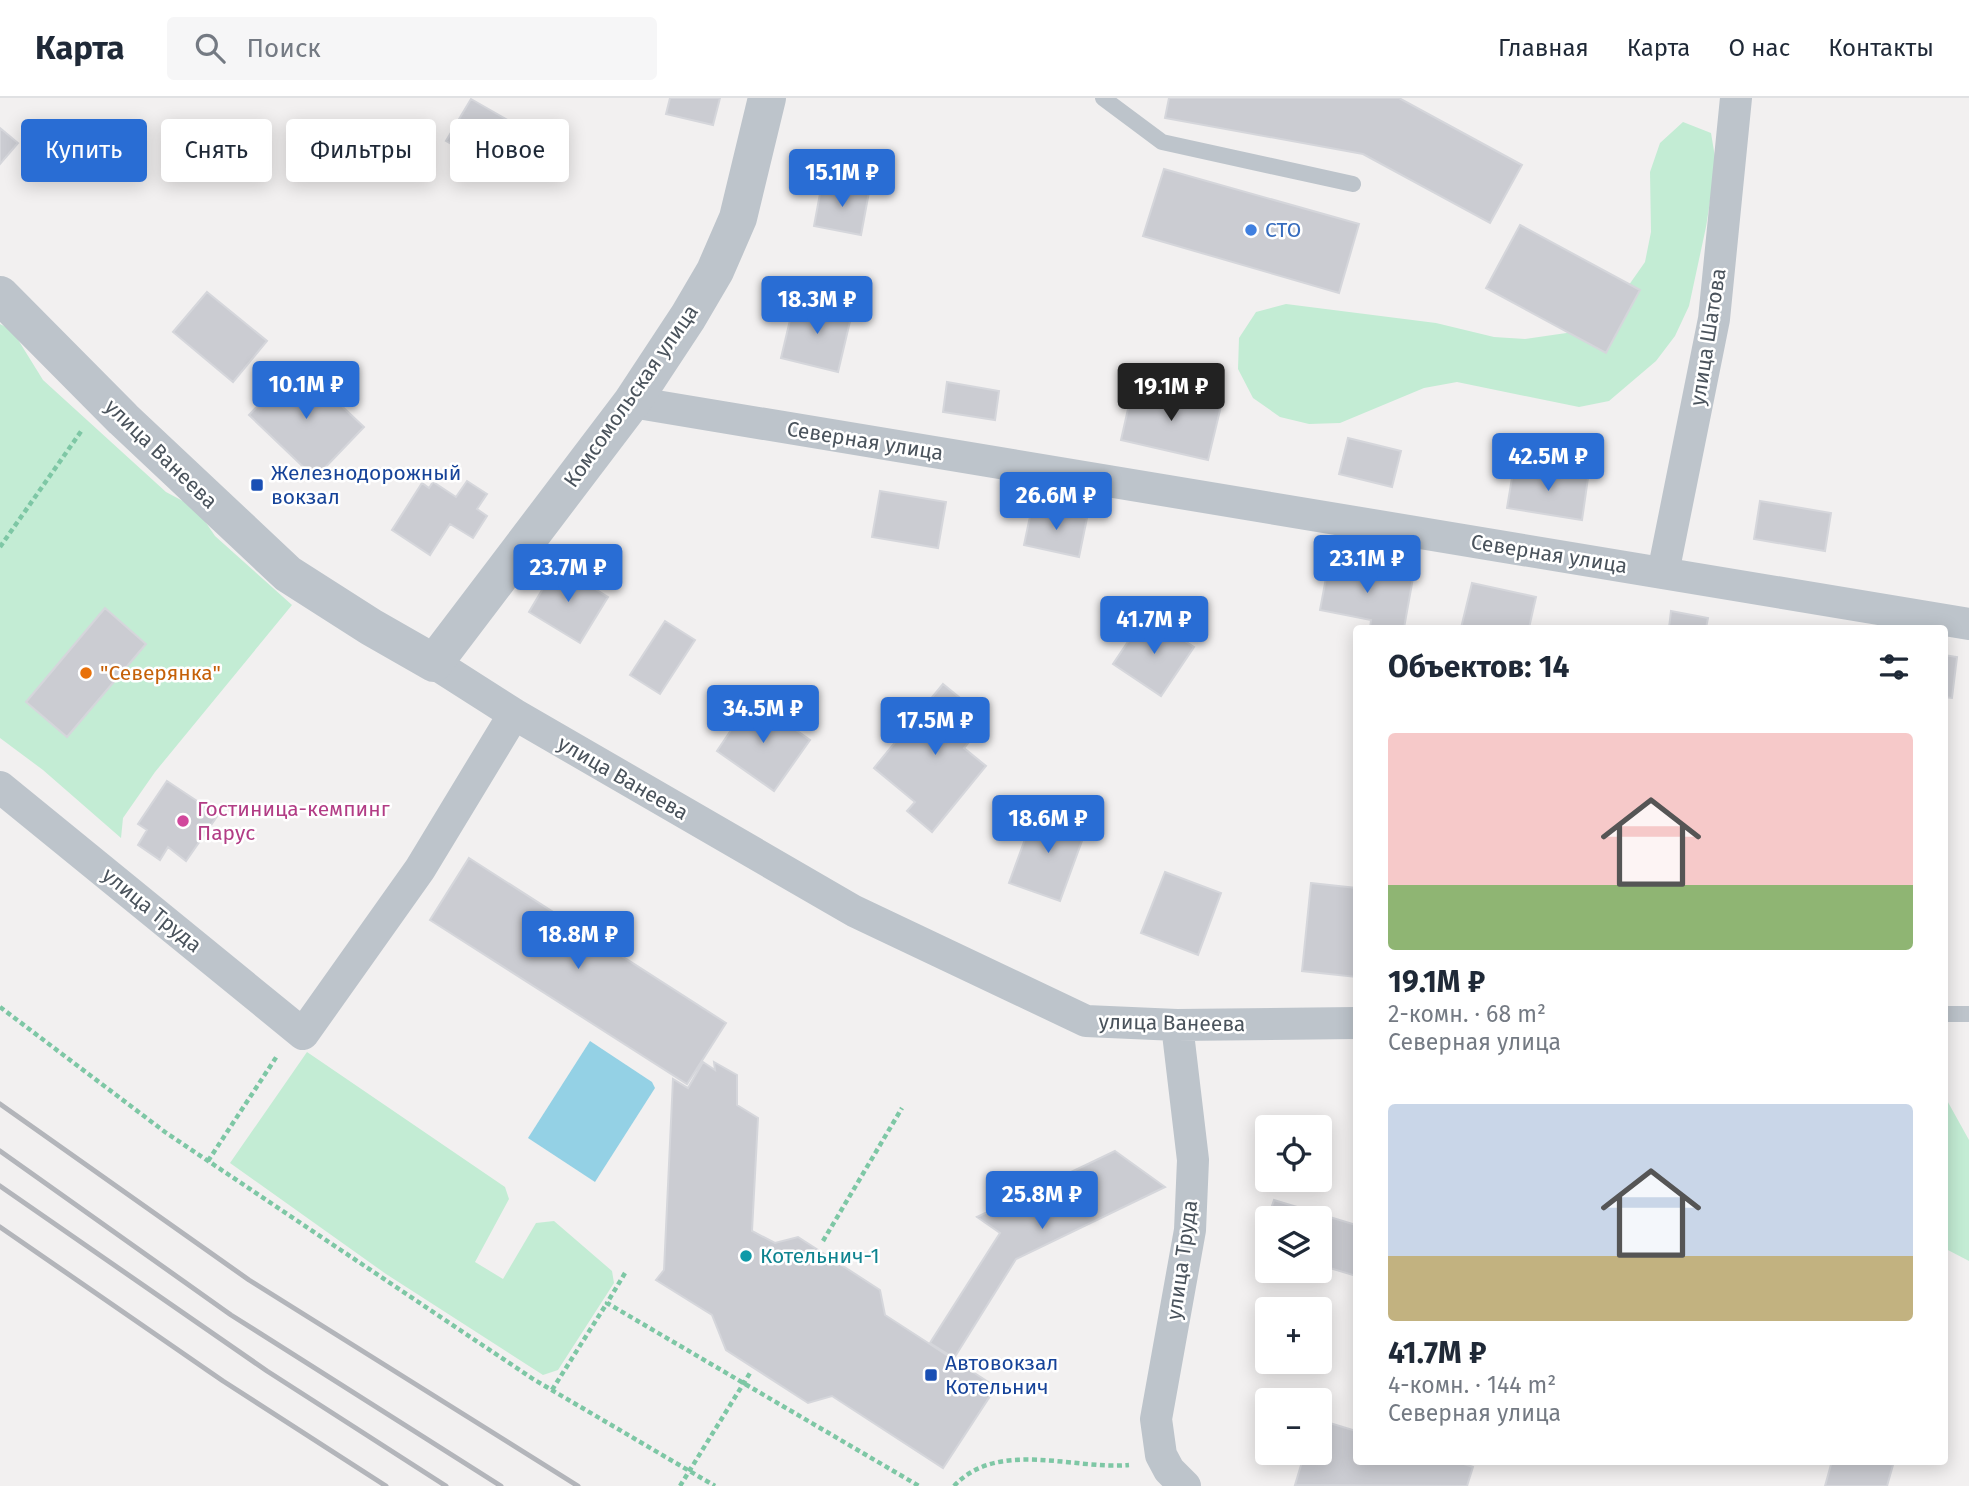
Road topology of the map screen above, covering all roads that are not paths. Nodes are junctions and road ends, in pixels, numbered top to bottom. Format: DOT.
graph roads {
  1 [pos="767,98"];
  2 [pos="1103,98"];
  3 [pos="1736,98"];
  4 [pos="1353,184"];
  5 [pos="0,295"];
  6 [pos="632,402"];
  7 [pos="1663,573"];
  8 [pos="1969,624"];
  9 [pos="434,663"];
  10 [pos="514,714"];
  11 [pos="0,787"];
  12 [pos="1948,1014"];
  13 [pos="1969,1014"];
  14 [pos="1353,1023"];
  15 [pos="1177,1025"];
  16 [pos="1175,1474"];
  1 -- 6 [label="street, Комсомольская улица"];
  2 -- 4 [label="lane"];
  3 -- 7 [label="street, улица Шатова"];
  5 -- 9 [label="street, улица Ванеева"];
  6 -- 7 [label="street, Северная улица"];
  6 -- 9 [label="street, Комсомольская улица"];
  7 -- 8 [label="street, Северная улица"];
  9 -- 10 [label="street, улица Ванеева"];
  10 -- 11 [label="street, улица Труда"];
  10 -- 15 [label="street, улица Ванеева"];
  12 -- 13 [label="lane"];
  14 -- 15 [label="street, улица Ванеева"];
  15 -- 16 [label="street, улица Труда"];
}
